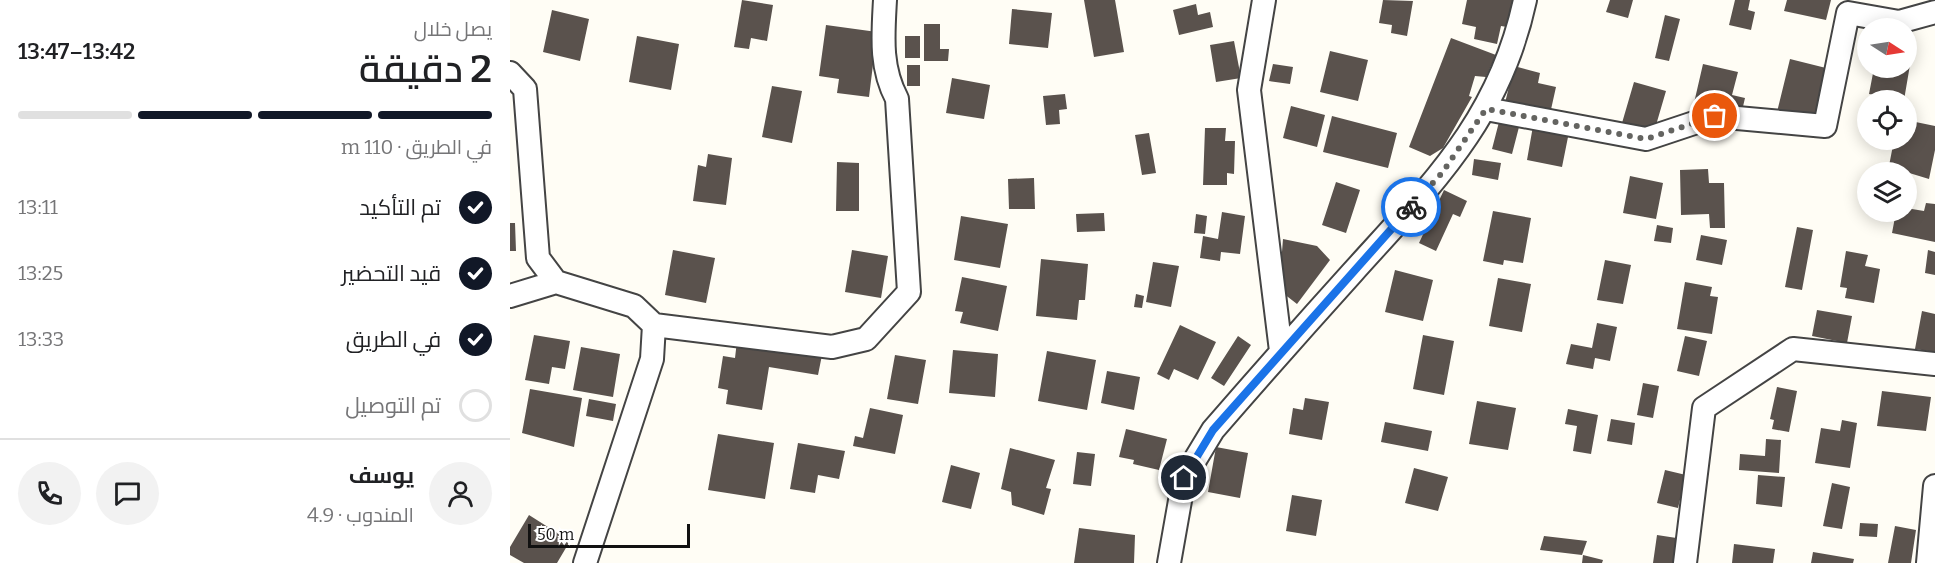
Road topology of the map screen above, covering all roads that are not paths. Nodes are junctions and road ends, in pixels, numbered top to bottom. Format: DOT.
graph roads {
  1 [pos="885,0"];
  2 [pos="1264,0"];
  3 [pos="1525,0"];
  4 [pos="1935,12"];
  5 [pos="510,73"];
  6 [pos="1486,109"];
  7 [pos="556,282"];
  8 [pos="510,296"];
  9 [pos="654,325"];
  10 [pos="1281,351"];
  11 [pos="1935,364"];
  12 [pos="1935,486"];
  13 [pos="585,563"];
  14 [pos="1169,563"];
  15 [pos="1685,563"];
  16 [pos="1928,563"];
  1 -- 9 [label="street"];
  2 -- 10 [label="street"];
  3 -- 6 [label="street"];
  4 -- 6 [label="street"];
  5 -- 7 [label="street"];
  6 -- 10 [label="street"];
  7 -- 8 [label="street"];
  7 -- 9 [label="street"];
  9 -- 13 [label="street"];
  10 -- 14 [label="street"];
  11 -- 15 [label="street"];
  12 -- 16 [label="street"];
}
